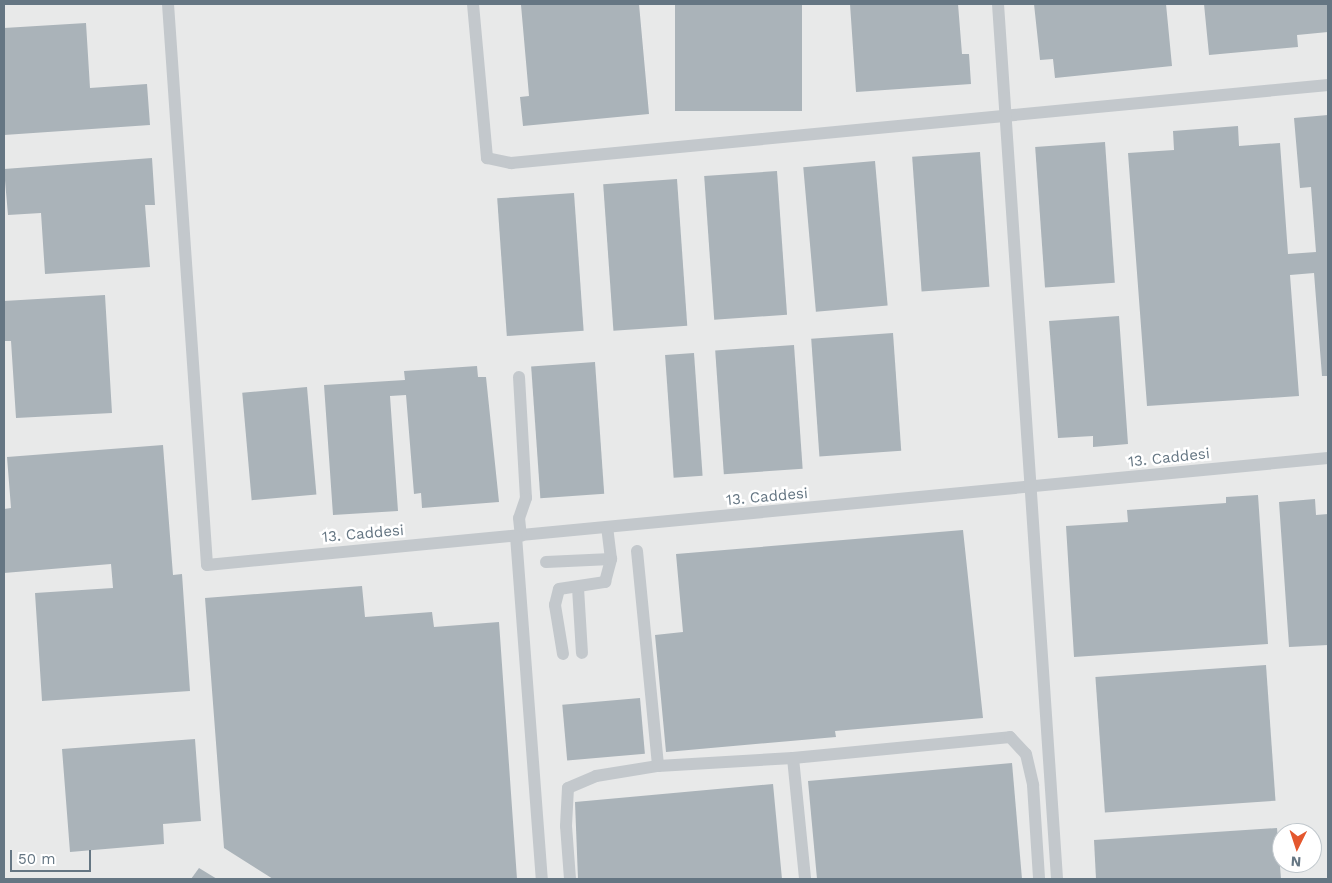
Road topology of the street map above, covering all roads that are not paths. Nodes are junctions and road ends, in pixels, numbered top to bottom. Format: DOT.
graph roads {
  1 [pos="168,4"];
  2 [pos="473,4"];
  3 [pos="998,4"];
  4 [pos="1328,84"];
  5 [pos="1005,117"];
  6 [pos="520,377"];
  7 [pos="1328,458"];
  8 [pos="1031,489"];
  9 [pos="607,528"];
  10 [pos="518,536"];
  11 [pos="637,551"];
  12 [pos="611,559"];
  13 [pos="546,562"];
  14 [pos="578,588"];
  15 [pos="582,653"];
  16 [pos="563,654"];
  17 [pos="793,758"];
  18 [pos="658,766"];
  19 [pos="542,879"];
  20 [pos="570,879"];
  21 [pos="805,879"];
  22 [pos="1039,879"];
  23 [pos="1057,879"];
  1 -- 10 [label="street, 13. Caddesi"];
  2 -- 5 [label="street"];
  3 -- 5 [label="street"];
  4 -- 5 [label="street"];
  5 -- 8 [label="street"];
  6 -- 10 [label="street"];
  7 -- 8 [label="street, 13. Caddesi"];
  8 -- 9 [label="street, 13. Caddesi"];
  8 -- 23 [label="street"];
  9 -- 10 [label="street, 13. Caddesi"];
  9 -- 12 [label="street"];
  10 -- 19 [label="street"];
  11 -- 18 [label="street"];
  12 -- 13 [label="street"];
  12 -- 14 [label="street"];
  14 -- 15 [label="street"];
  14 -- 16 [label="street"];
  17 -- 18 [label="street"];
  17 -- 21 [label="street"];
  17 -- 22 [label="street"];
  18 -- 20 [label="street"];
}
